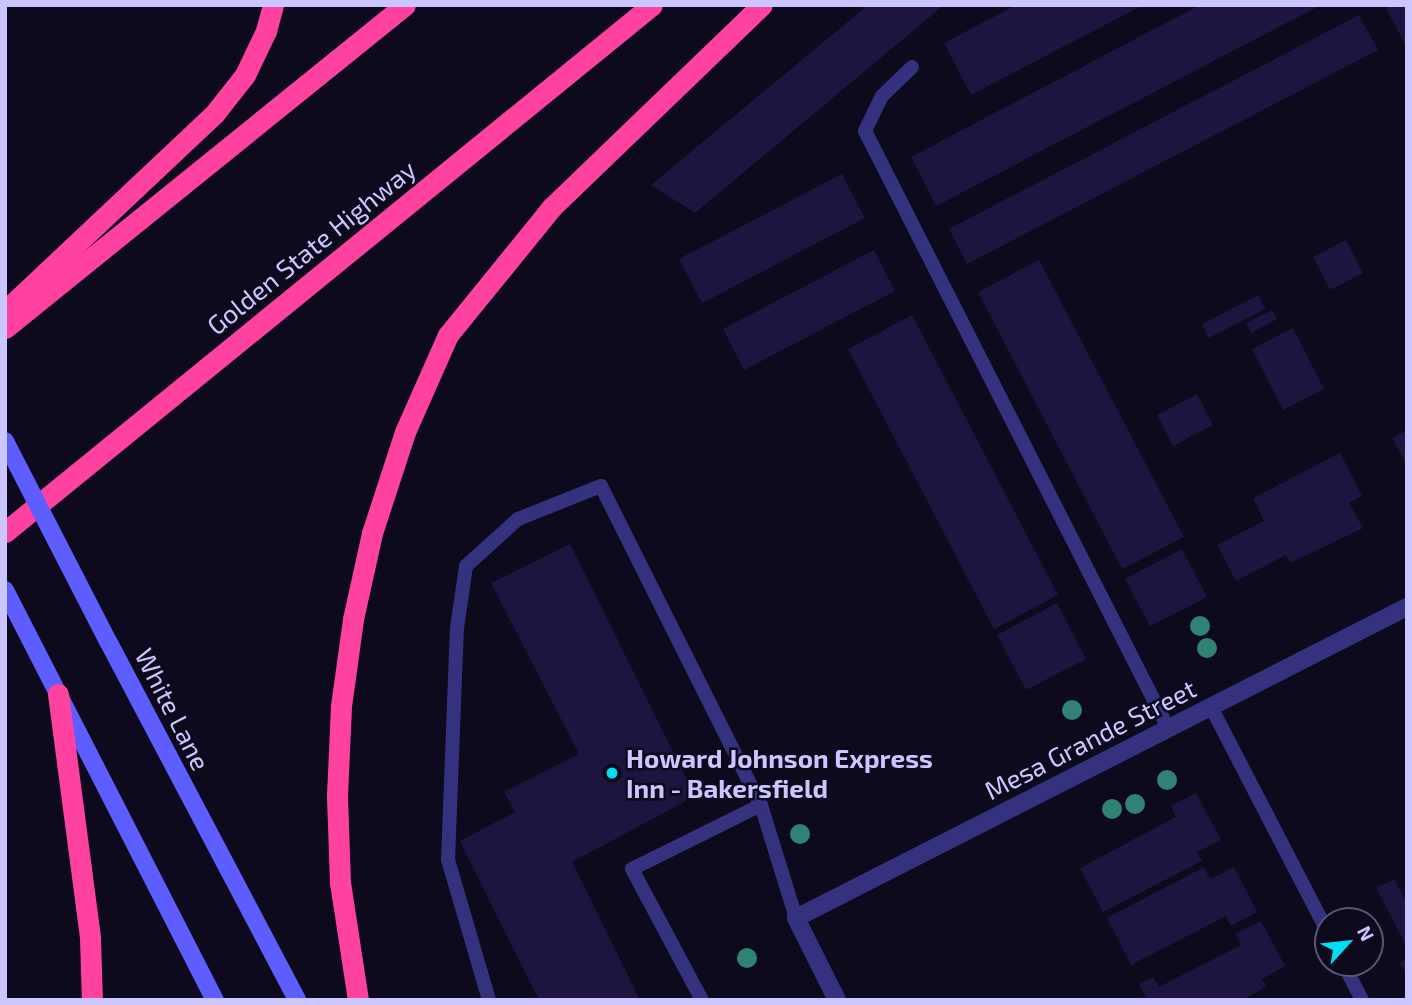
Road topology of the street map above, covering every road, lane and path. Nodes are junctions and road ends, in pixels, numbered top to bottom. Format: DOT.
graph roads {
  1 [pos="273,5"];
  2 [pos="405,5"];
  3 [pos="652,5"];
  4 [pos="762,5"];
  5 [pos="912,67"];
  6 [pos="5,311"];
  7 [pos="5,328"];
  8 [pos="5,441"];
  9 [pos="68,482"];
  10 [pos="5,532"];
  11 [pos="5,546"];
  12 [pos="5,590"];
  13 [pos="1407,607"];
  14 [pos="58,694"];
  15 [pos="1211,707"];
  16 [pos="1168,728"];
  17 [pos="761,804"];
  18 [pos="1315,907"];
  19 [pos="796,918"];
  20 [pos="1350,977"];
  21 [pos="92,1000"];
  22 [pos="215,1000"];
  23 [pos="297,1000"];
  24 [pos="358,1000"];
  25 [pos="489,1000"];
  26 [pos="702,1000"];
  27 [pos="837,1000"];
  28 [pos="1362,1000"];
  1 -- 6 [label="highway"];
  2 -- 7 [label="highway"];
  3 -- 9 [label="highway, Golden State Highway"];
  4 -- 24 [label="highway"];
  5 -- 16 [label="lane"];
  8 -- 23 [label="main road, White Lane, bridge"];
  9 -- 10 [label="highway, Golden State Highway"];
  9 -- 11 [label="highway"];
  12 -- 14 [label="main road"];
  13 -- 15 [label="street, Mesa Grande Street"];
  14 -- 21 [label="highway"];
  14 -- 22 [label="main road"];
  15 -- 16 [label="street, Mesa Grande Street"];
  15 -- 18 [label="lane"];
  16 -- 19 [label="street, Mesa Grande Street"];
  17 -- 19 [label="lane"];
  17 -- 25 [label="lane"];
  17 -- 26 [label="lane"];
  19 -- 27 [label="street"];
  20 -- 28 [label="lane"];
}
